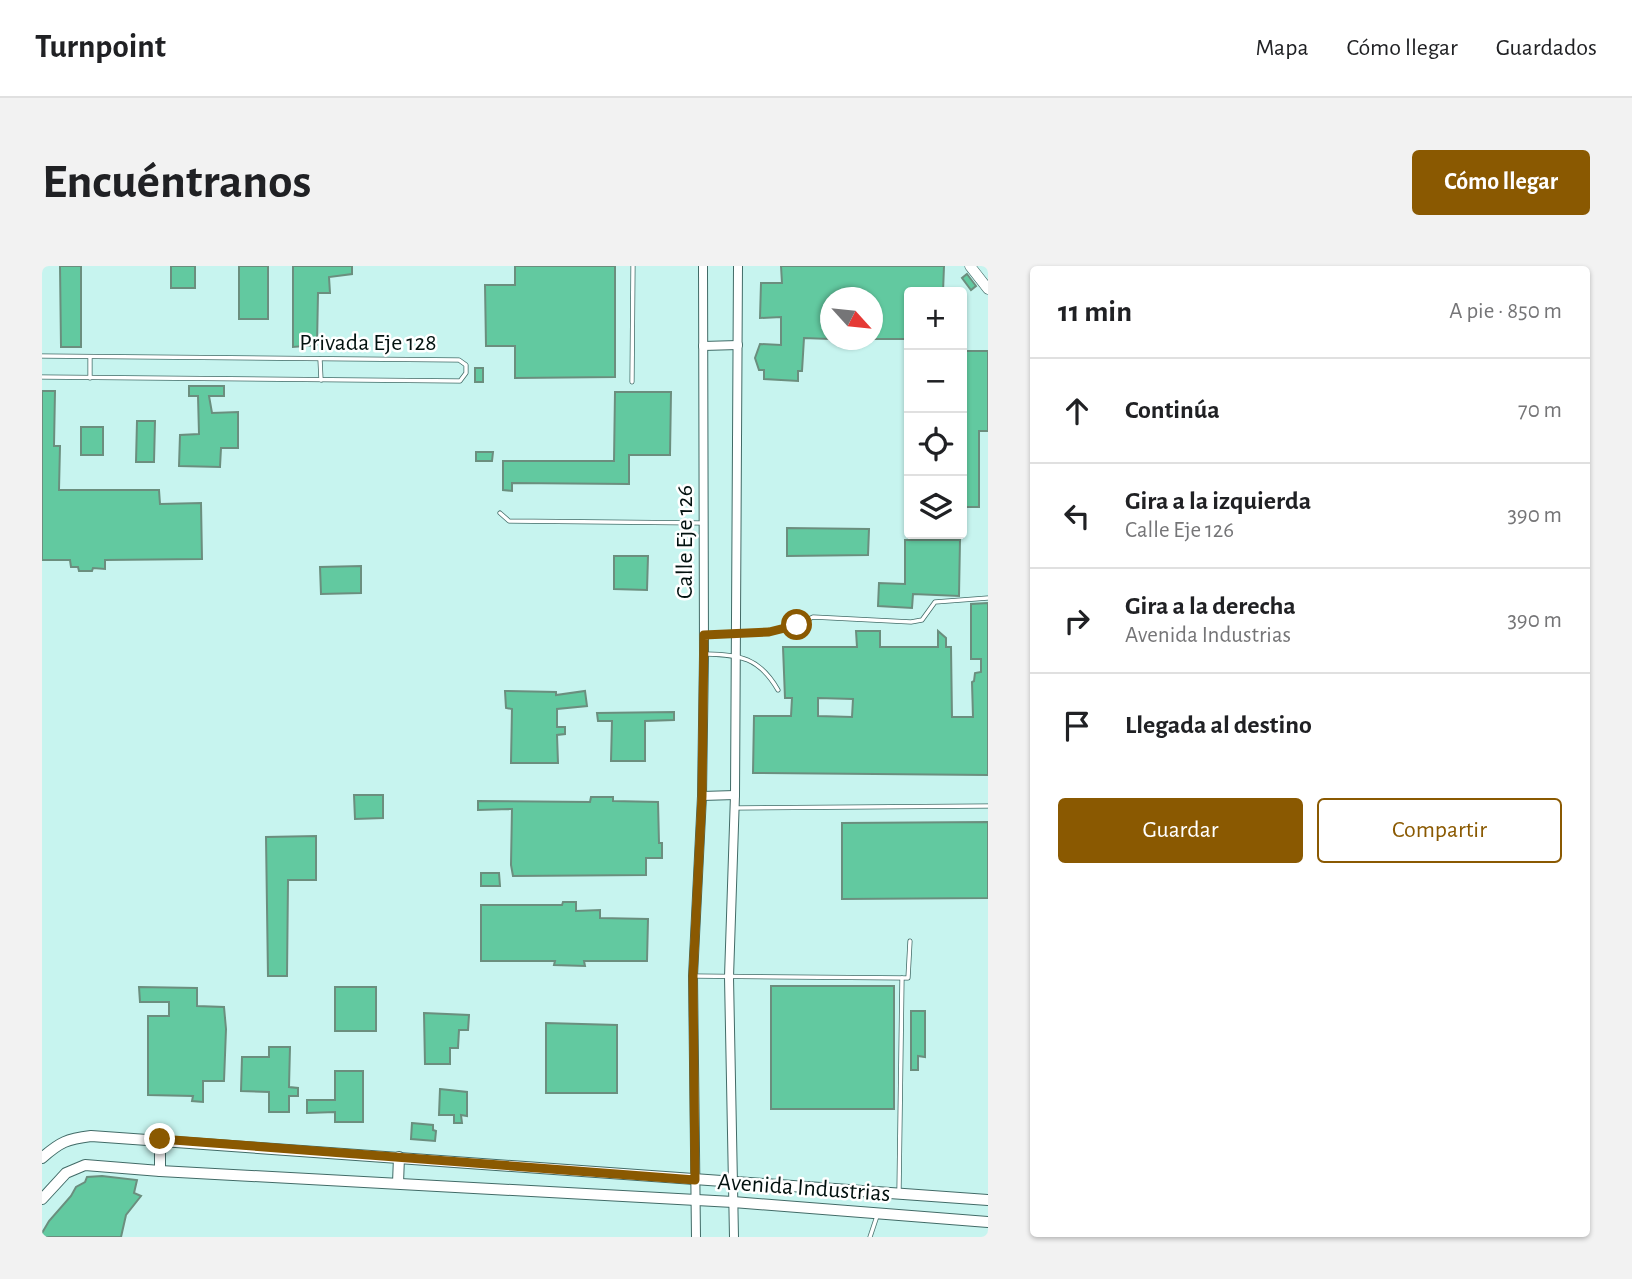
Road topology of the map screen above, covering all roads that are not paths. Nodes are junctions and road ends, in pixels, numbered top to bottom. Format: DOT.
graph roads {
  1 [pos="633,266"];
  2 [pos="703,266"];
  3 [pos="738,266"];
  4 [pos="970,266"];
  5 [pos="988,289"];
  6 [pos="738,345"];
  7 [pos="703,346"];
  8 [pos="42,356"];
  9 [pos="90,357"];
  10 [pos="320,359"];
  11 [pos="42,377"];
  12 [pos="90,378"];
  13 [pos="321,380"];
  14 [pos="632,382"];
  15 [pos="500,513"];
  16 [pos="703,523"];
  17 [pos="988,598"];
  18 [pos="736,633"];
  19 [pos="704,635"];
  20 [pos="704,654"];
  21 [pos="736,655"];
  22 [pos="778,690"];
  23 [pos="735,795"];
  24 [pos="702,796"];
  25 [pos="988,806"];
  26 [pos="735,808"];
  27 [pos="910,941"];
  28 [pos="693,976"];
  29 [pos="729,977"];
  30 [pos="902,978"];
  31 [pos="160,1139"];
  32 [pos="399,1157"];
  33 [pos="42,1158"];
  34 [pos="160,1171"];
  35 [pos="695,1180"];
  36 [pos="398,1183"];
  37 [pos="731,1183"];
  38 [pos="899,1193"];
  39 [pos="42,1199"];
  40 [pos="694,1200"];
  41 [pos="988,1200"];
  42 [pos="733,1202"];
  43 [pos="878,1213"];
  44 [pos="988,1222"];
  45 [pos="696,1237"];
  46 [pos="734,1237"];
  47 [pos="870,1237"];
  1 -- 14 [label="lane"];
  2 -- 7 [label="street, Calle Eje 126"];
  3 -- 6 [label="street"];
  4 -- 5 [label="street"];
  6 -- 7 [label="street"];
  6 -- 18 [label="street"];
  7 -- 16 [label="street, Calle Eje 126"];
  8 -- 9 [label="lane, Privada Eje 128"];
  9 -- 10 [label="lane, Privada Eje 128"];
  9 -- 12 [label="lane"];
  10 -- 13 [label="lane"];
  10 -- 13 [label="lane, Privada Eje 128"];
  11 -- 12 [label="lane, Privada Eje 128"];
  12 -- 13 [label="lane, Privada Eje 128"];
  15 -- 16 [label="lane"];
  16 -- 19 [label="street, Calle Eje 126"];
  17 -- 18 [label="lane"];
  18 -- 19 [label="lane"];
  18 -- 21 [label="street"];
  19 -- 20 [label="street, Calle Eje 126"];
  20 -- 21 [label="lane"];
  20 -- 24 [label="street, Calle Eje 126"];
  21 -- 22 [label="lane"];
  21 -- 23 [label="street"];
  23 -- 24 [label="street"];
  23 -- 26 [label="street"];
  24 -- 28 [label="street, Calle Eje 126"];
  25 -- 26 [label="lane"];
  26 -- 29 [label="street"];
  27 -- 30 [label="lane"];
  28 -- 29 [label="lane"];
  28 -- 35 [label="street, Calle Eje 126"];
  29 -- 30 [label="lane"];
  29 -- 37 [label="street"];
  30 -- 38 [label="lane"];
  31 -- 32 [label="main road, Avenida Industrias"];
  31 -- 33 [label="main road, Avenida Industrias"];
  31 -- 34 [label="main road"];
  32 -- 35 [label="main road, Avenida Industrias"];
  32 -- 36 [label="main road"];
  34 -- 36 [label="main road, Avenida Industrias"];
  34 -- 39 [label="main road, Avenida Industrias"];
  35 -- 37 [label="main road, Avenida Industrias"];
  35 -- 40 [label="street, Calle Eje 126"];
  36 -- 40 [label="main road, Avenida Industrias"];
  37 -- 38 [label="main road, Avenida Industrias"];
  37 -- 42 [label="street"];
  38 -- 41 [label="main road, Avenida Industrias"];
  40 -- 42 [label="main road, Avenida Industrias"];
  40 -- 45 [label="street, Calle Eje 126"];
  42 -- 43 [label="main road, Avenida Industrias"];
  42 -- 46 [label="street"];
  43 -- 44 [label="main road, Avenida Industrias"];
  43 -- 47 [label="lane"];
}
